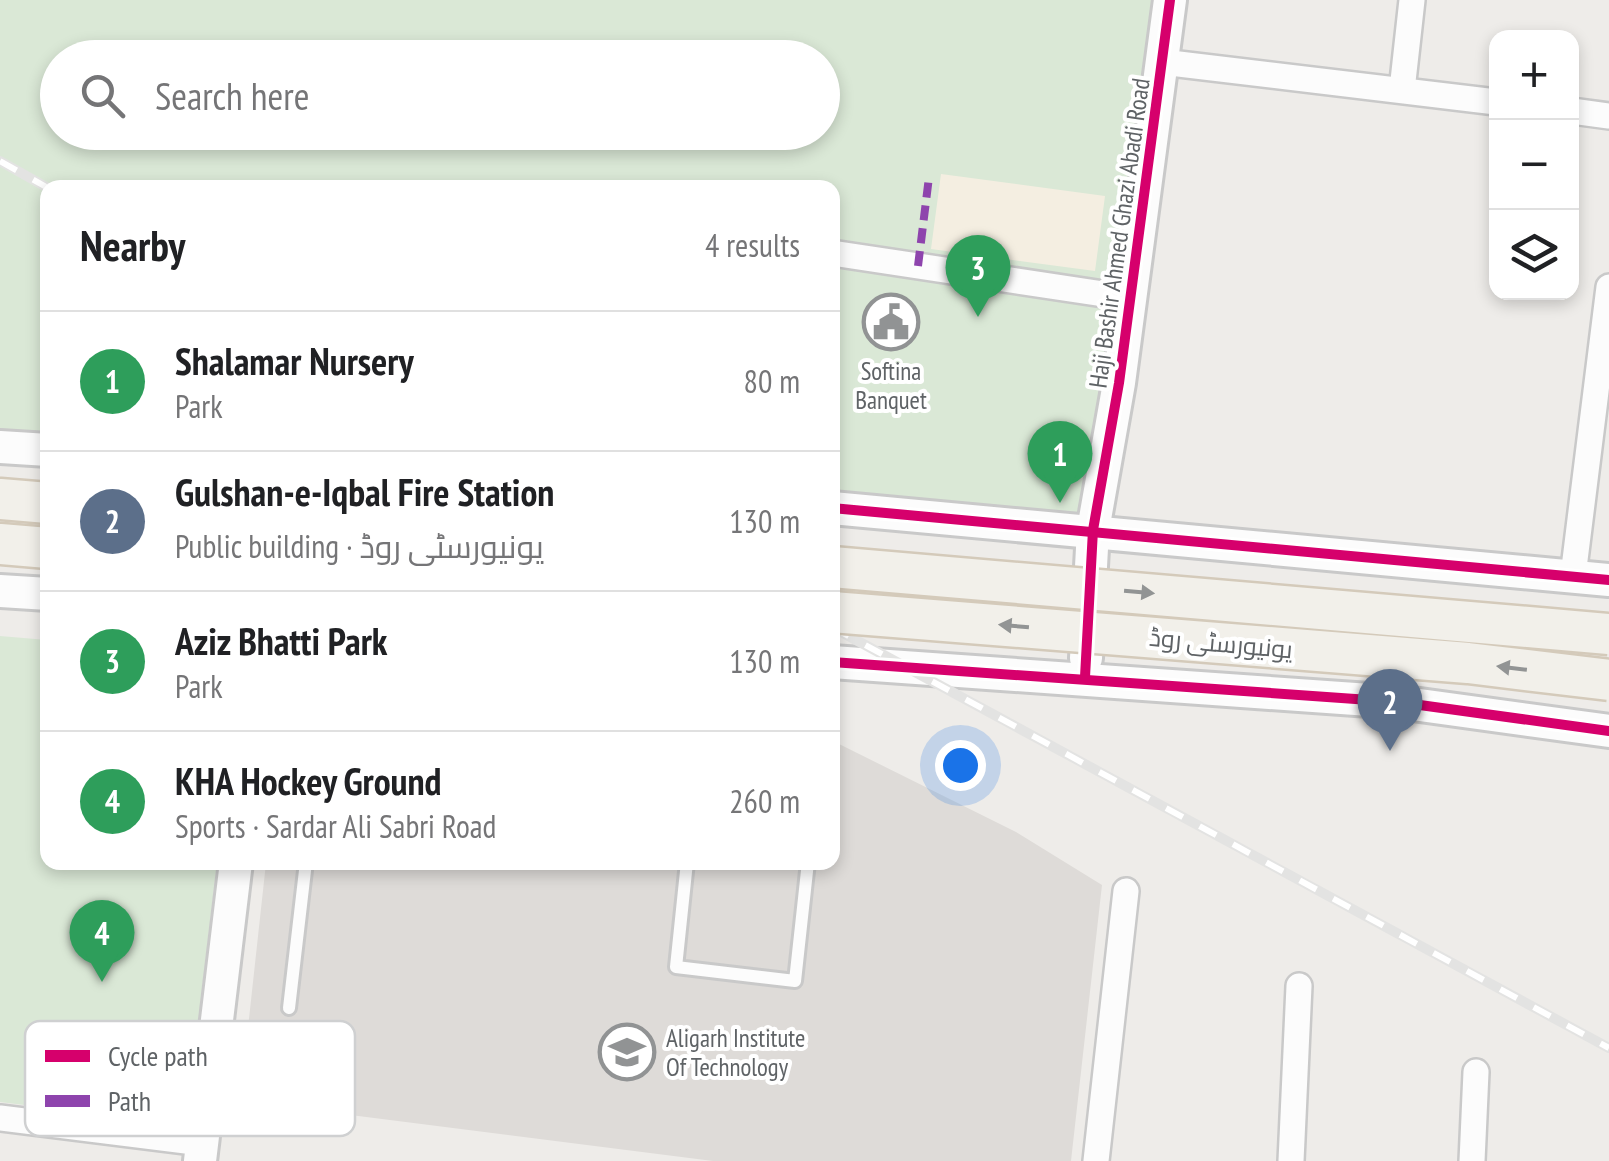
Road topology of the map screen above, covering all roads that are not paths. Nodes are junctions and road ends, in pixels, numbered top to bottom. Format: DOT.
graph roads {
  1 [pos="1170,0"];
  2 [pos="1412,0"];
  3 [pos="1162,62"];
  4 [pos="1402,90"];
  5 [pos="1489,101"];
  6 [pos="1579,112"];
  7 [pos="1609,116"];
  8 [pos="840,254"];
  9 [pos="1609,287"];
  10 [pos="1130,298"];
  11 [pos="0,446"];
  12 [pos="40,449"];
  13 [pos="0,498"];
  14 [pos="40,502"];
  15 [pos="840,509"];
  16 [pos="1093,530"];
  17 [pos="0,544"];
  18 [pos="40,547"];
  19 [pos="840,569"];
  20 [pos="1573,576"];
  21 [pos="1609,580"];
  22 [pos="0,591"];
  23 [pos="40,594"];
  24 [pos="840,613"];
  25 [pos="1609,634"];
  26 [pos="840,662"];
  27 [pos="1085,677"];
  28 [pos="1609,680"];
  29 [pos="1609,732"];
  30 [pos="235,870"];
  31 [pos="305,870"];
  32 [pos="686,870"];
  33 [pos="807,870"];
  34 [pos="1126,891"];
  35 [pos="1299,986"];
  36 [pos="288,1008"];
  37 [pos="217,1021"];
  38 [pos="1476,1072"];
  39 [pos="0,1118"];
  40 [pos="25,1122"];
  41 [pos="107,1136"];
  42 [pos="202,1152"];
  43 [pos="1096,1161"];
  44 [pos="1291,1161"];
  45 [pos="1472,1161"];
  1 -- 3 [label="street, Haji Bashir Ahmed Ghazi Abadi Road"];
  2 -- 4 [label="street"];
  3 -- 4 [label="street"];
  3 -- 10 [label="street, Haji Bashir Ahmed Ghazi Abadi Road"];
  4 -- 5 [label="street"];
  6 -- 7 [label="street"];
  8 -- 10 [label="street"];
  9 -- 20 [label="street"];
  10 -- 16 [label="street, Haji Bashir Ahmed Ghazi Abadi Road"];
  11 -- 12 [label="street"];
  13 -- 14 [label="main road"];
  15 -- 16 [label="street"];
  16 -- 20 [label="street"];
  16 -- 27 [label="street, Haji Bashir Ahmed Ghazi Abadi Road"];
  17 -- 18 [label="main road"];
  19 -- 25 [label="main road, یونیورسٹی روڈ, one-way, bridge"];
  20 -- 21 [label="street"];
  22 -- 23 [label="street"];
  28 -- 24 [label="main road, یونیورسٹی روڈ, one-way, bridge"];
  26 -- 27 [label="street"];
  27 -- 29 [label="street"];
  30 -- 37 [label="street"];
  31 -- 36 [label="lane"];
  32 -- 33 [label="lane"];
  34 -- 43 [label="street"];
  35 -- 44 [label="street"];
  38 -- 45 [label="street"];
  39 -- 40 [label="street"];
  41 -- 42 [label="street"];
}
